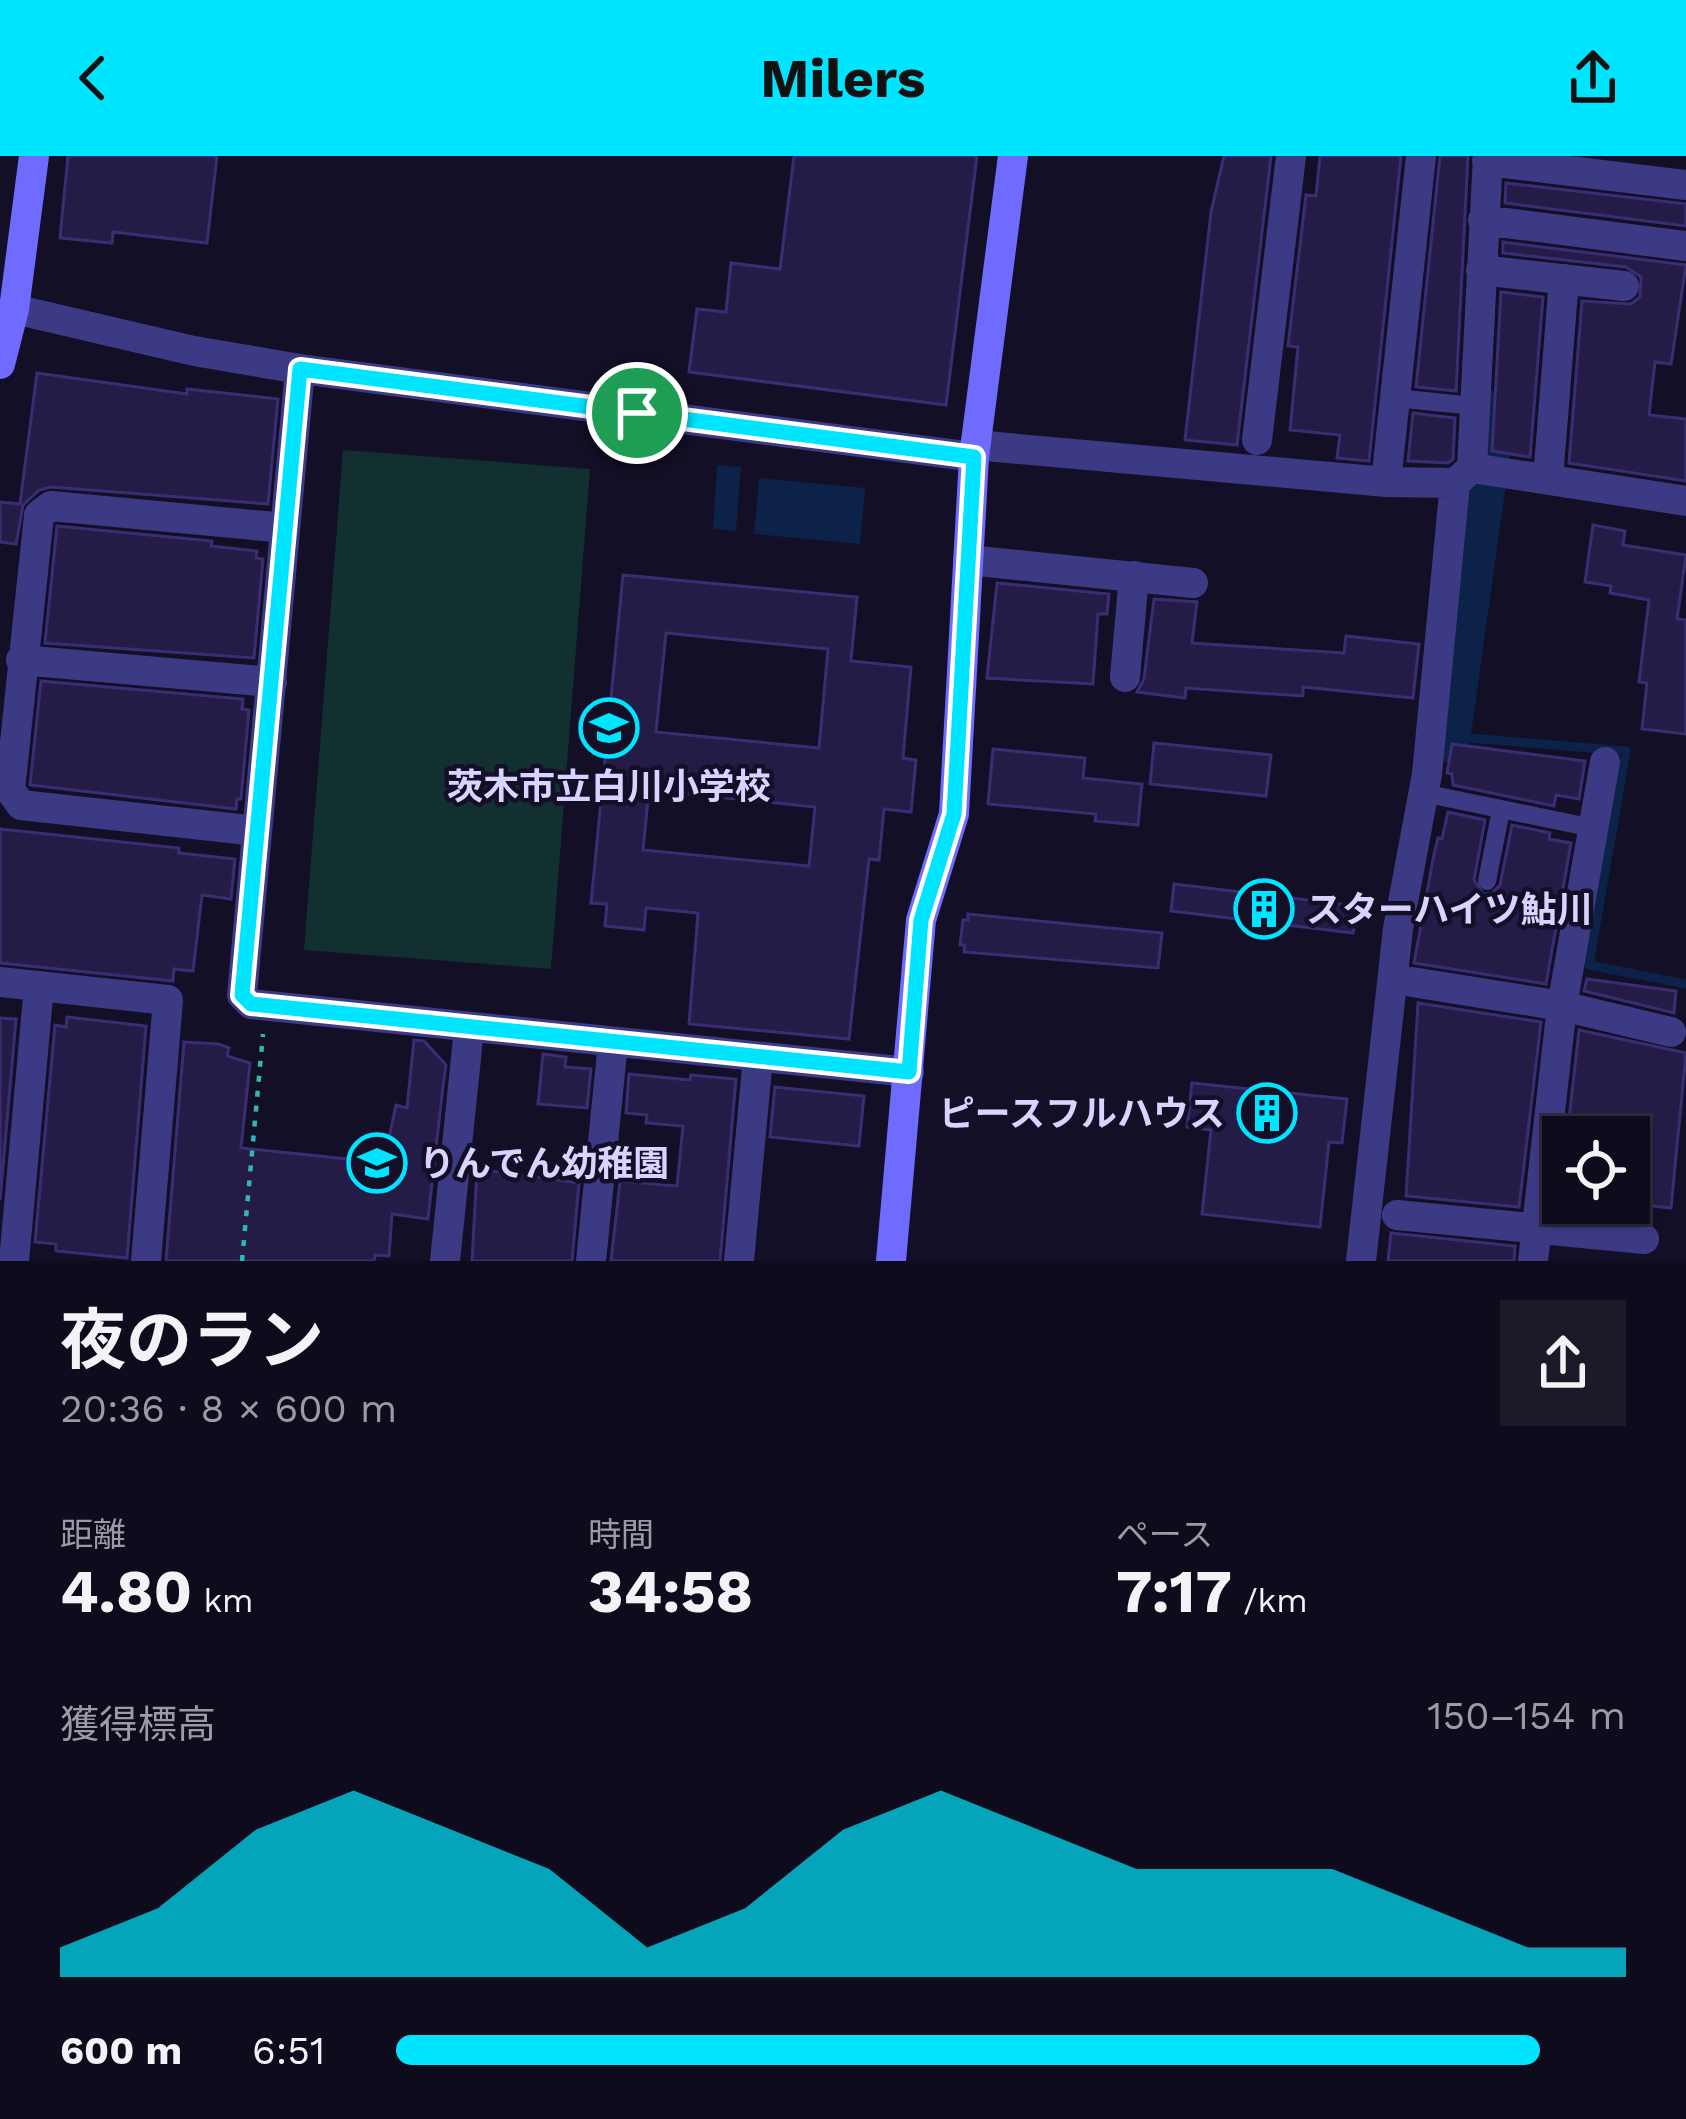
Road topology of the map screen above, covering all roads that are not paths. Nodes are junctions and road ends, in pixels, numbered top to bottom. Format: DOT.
graph roads {
  1 [pos="34,156"];
  2 [pos="1013,156"];
  3 [pos="1291,156"];
  4 [pos="1421,156"];
  5 [pos="1493,161"];
  6 [pos="1686,185"];
  7 [pos="1490,221"];
  8 [pos="1686,246"];
  9 [pos="1487,271"];
  10 [pos="1564,279"];
  11 [pos="1624,286"];
  12 [pos="14,309"];
  13 [pos="0,364"];
  14 [pos="300,369"];
  15 [pos="1395,398"];
  16 [pos="1474,406"];
  17 [pos="1257,440"];
  18 [pos="974,451"];
  19 [pos="1473,472"];
  20 [pos="1548,479"];
  21 [pos="1386,482"];
  22 [pos="1686,501"];
  23 [pos="285,527"];
  24 [pos="968,560"];
  25 [pos="1134,576"];
  26 [pos="1193,583"];
  27 [pos="21,660"];
  28 [pos="1125,677"];
  29 [pos="272,682"];
  30 [pos="1605,762"];
  31 [pos="1433,796"];
  32 [pos="1501,810"];
  33 [pos="1593,828"];
  34 [pos="257,831"];
  35 [pos="1487,881"];
  36 [pos="0,982"];
  37 [pos="1412,982"];
  38 [pos="39,986"];
  39 [pos="1562,1006"];
  40 [pos="469,1029"];
  41 [pos="1671,1032"];
  42 [pos="613,1043"];
  43 [pos="758,1057"];
  44 [pos="909,1072"];
  45 [pos="1397,1215"];
  46 [pos="1537,1229"];
  47 [pos="1644,1239"];
  48 [pos="14,1261"];
  49 [pos="146,1261"];
  50 [pos="446,1261"];
  51 [pos="591,1261"];
  52 [pos="739,1261"];
  53 [pos="891,1261"];
  54 [pos="1360,1261"];
  55 [pos="1533,1261"];
  1 -- 12 [label="street"];
  2 -- 18 [label="street"];
  3 -- 17 [label="street"];
  4 -- 15 [label="street"];
  5 -- 6 [label="street"];
  5 -- 7 [label="street"];
  7 -- 8 [label="street"];
  7 -- 9 [label="street"];
  9 -- 10 [label="street"];
  9 -- 16 [label="street"];
  10 -- 11 [label="street"];
  10 -- 20 [label="street"];
  12 -- 13 [label="street"];
  12 -- 14 [label="street"];
  14 -- 18 [label="street"];
  14 -- 23 [label="street"];
  15 -- 16 [label="lane"];
  15 -- 21 [label="street"];
  16 -- 19 [label="street"];
  18 -- 21 [label="street"];
  18 -- 24 [label="street"];
  19 -- 20 [label="street"];
  19 -- 21 [label="street"];
  19 -- 31 [label="street"];
  20 -- 22 [label="street"];
  23 -- 27 [label="street"];
  23 -- 29 [label="street"];
  24 -- 25 [label="street"];
  24 -- 44 [label="street"];
  25 -- 26 [label="street"];
  25 -- 28 [label="street"];
  27 -- 29 [label="street"];
  27 -- 34 [label="street"];
  29 -- 34 [label="street"];
  30 -- 33 [label="street"];
  31 -- 32 [label="lane"];
  31 -- 54 [label="street"];
  32 -- 33 [label="lane"];
  32 -- 35 [label="lane"];
  33 -- 39 [label="street"];
  34 -- 40 [label="street"];
  36 -- 38 [label="street"];
  37 -- 39 [label="street"];
  38 -- 48 [label="street"];
  38 -- 49 [label="street"];
  39 -- 41 [label="street"];
  39 -- 46 [label="street"];
  40 -- 42 [label="street"];
  40 -- 50 [label="street"];
  42 -- 43 [label="street"];
  42 -- 51 [label="street"];
  43 -- 44 [label="street"];
  43 -- 52 [label="street"];
  44 -- 53 [label="street"];
  45 -- 46 [label="street"];
  46 -- 47 [label="street"];
  46 -- 55 [label="street"];
}
